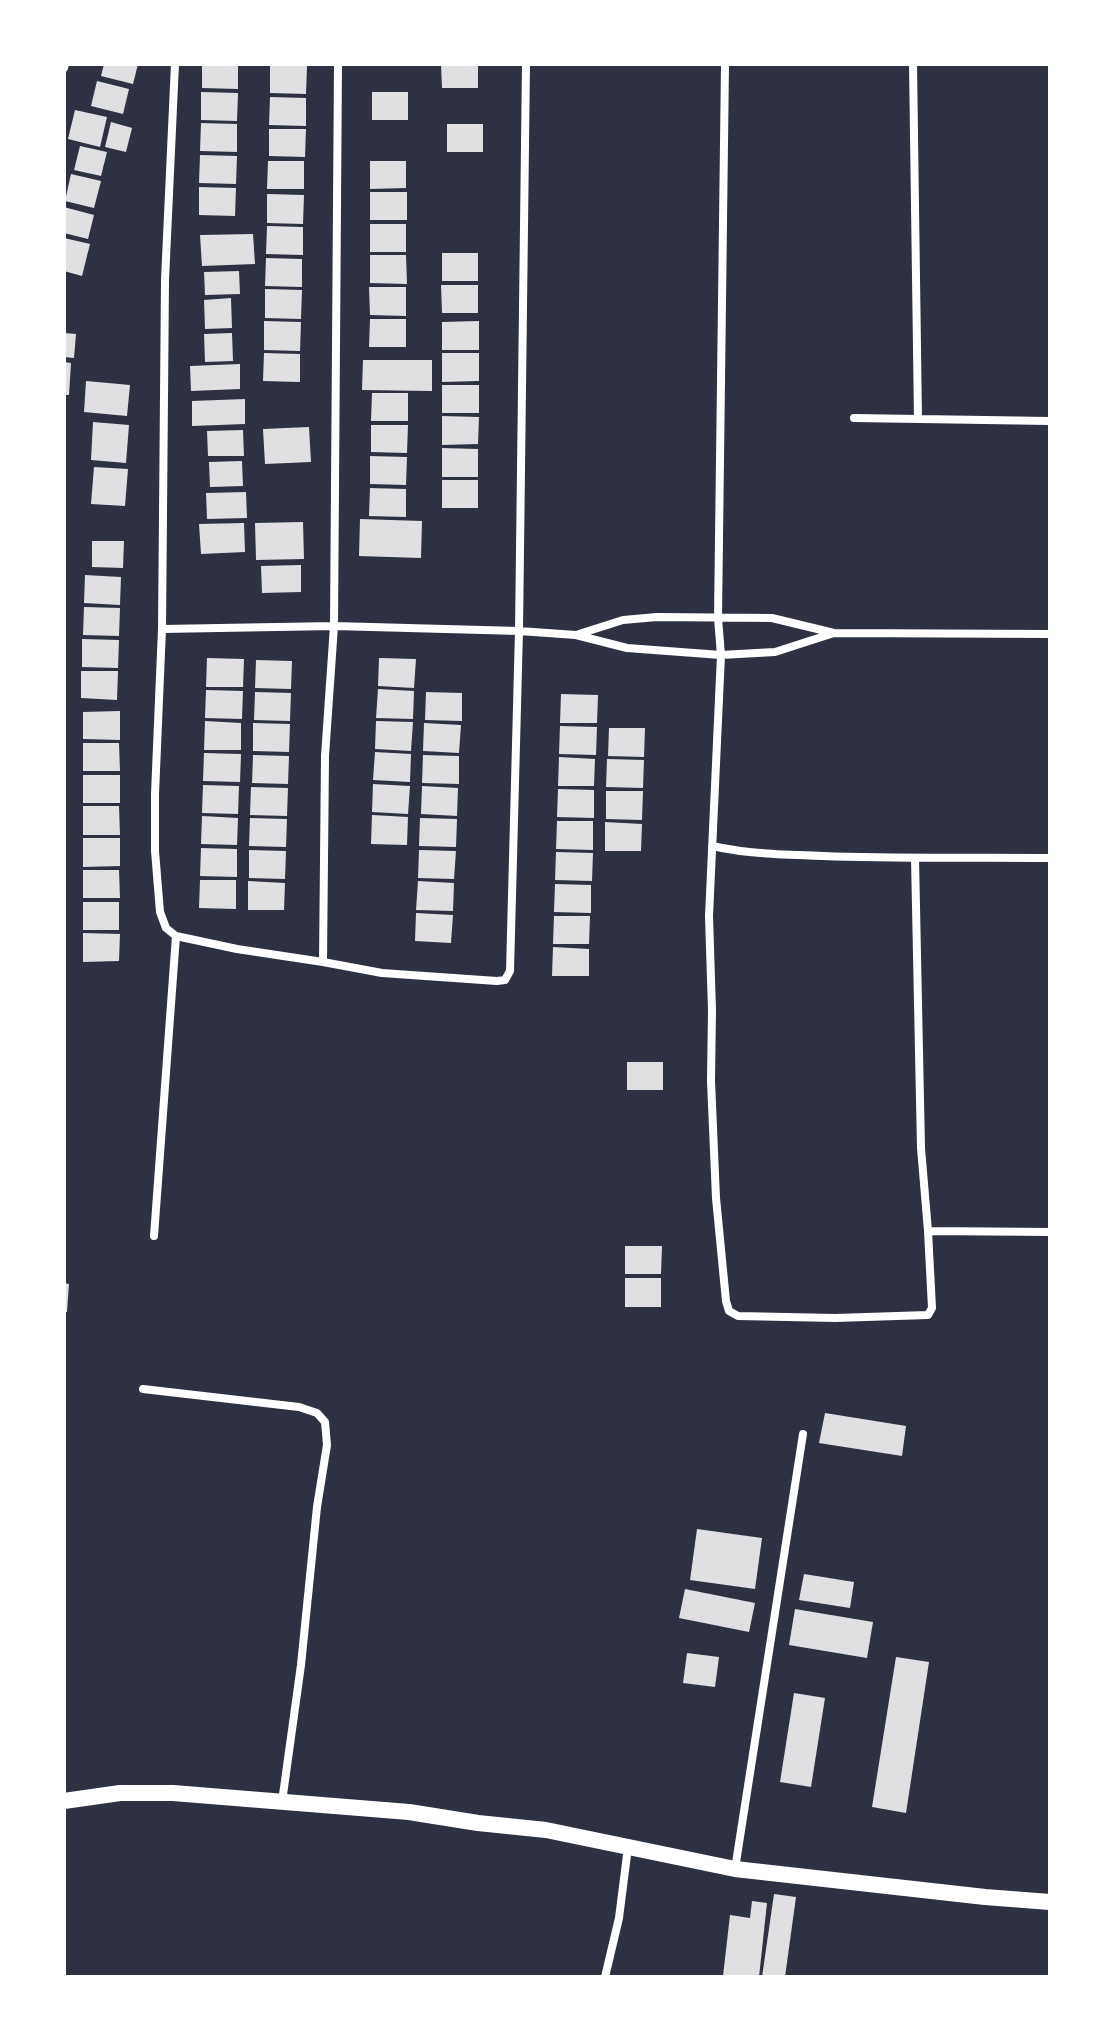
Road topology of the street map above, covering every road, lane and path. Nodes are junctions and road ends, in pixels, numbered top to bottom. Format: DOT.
graph roads {
  1 [pos="175,64"];
  2 [pos="338,64"];
  3 [pos="526,64"];
  4 [pos="725,64"];
  5 [pos="913,64"];
  6 [pos="854,418"];
  7 [pos="918,419"];
  8 [pos="1050,421"];
  9 [pos="718,618"];
  10 [pos="334,626"];
  11 [pos="162,629"];
  12 [pos="519,631"];
  13 [pos="834,633"];
  14 [pos="1050,634"];
  15 [pos="576,635"];
  16 [pos="721,655"];
  17 [pos="712,846"];
  18 [pos="915,858"];
  19 [pos="1050,858"];
  20 [pos="176,936"];
  21 [pos="323,962"];
  22 [pos="928,1231"];
  23 [pos="1050,1232"];
  24 [pos="154,1236"];
  25 [pos="143,1389"];
  26 [pos="803,1434"];
  27 [pos="64,1801"];
  28 [pos="282,1802"];
  29 [pos="628,1847"];
  30 [pos="735,1869"];
  31 [pos="1050,1902"];
  32 [pos="605,1977"];
  1 -- 11 [label="street"];
  2 -- 10 [label="street"];
  3 -- 12 [label="street"];
  4 -- 9 [label="street"];
  5 -- 7 [label="street"];
  6 -- 7 [label="street"];
  7 -- 8 [label="street"];
  9 -- 13 [label="street"];
  9 -- 15 [label="street"];
  9 -- 16 [label="street"];
  10 -- 11 [label="street"];
  10 -- 12 [label="street"];
  10 -- 21 [label="street"];
  11 -- 20 [label="street"];
  12 -- 15 [label="street"];
  12 -- 21 [label="street"];
  13 -- 14 [label="street"];
  13 -- 16 [label="street"];
  15 -- 16 [label="street"];
  16 -- 17 [label="street"];
  17 -- 18 [label="street"];
  17 -- 22 [label="street"];
  18 -- 19 [label="street"];
  18 -- 22 [label="street"];
  20 -- 21 [label="street"];
  20 -- 24 [label="street"];
  22 -- 23 [label="street"];
  25 -- 28 [label="street"];
  26 -- 30 [label="street"];
  27 -- 28 [label="main road"];
  28 -- 29 [label="main road"];
  29 -- 30 [label="main road"];
  29 -- 32 [label="street"];
  30 -- 31 [label="main road"];
}
